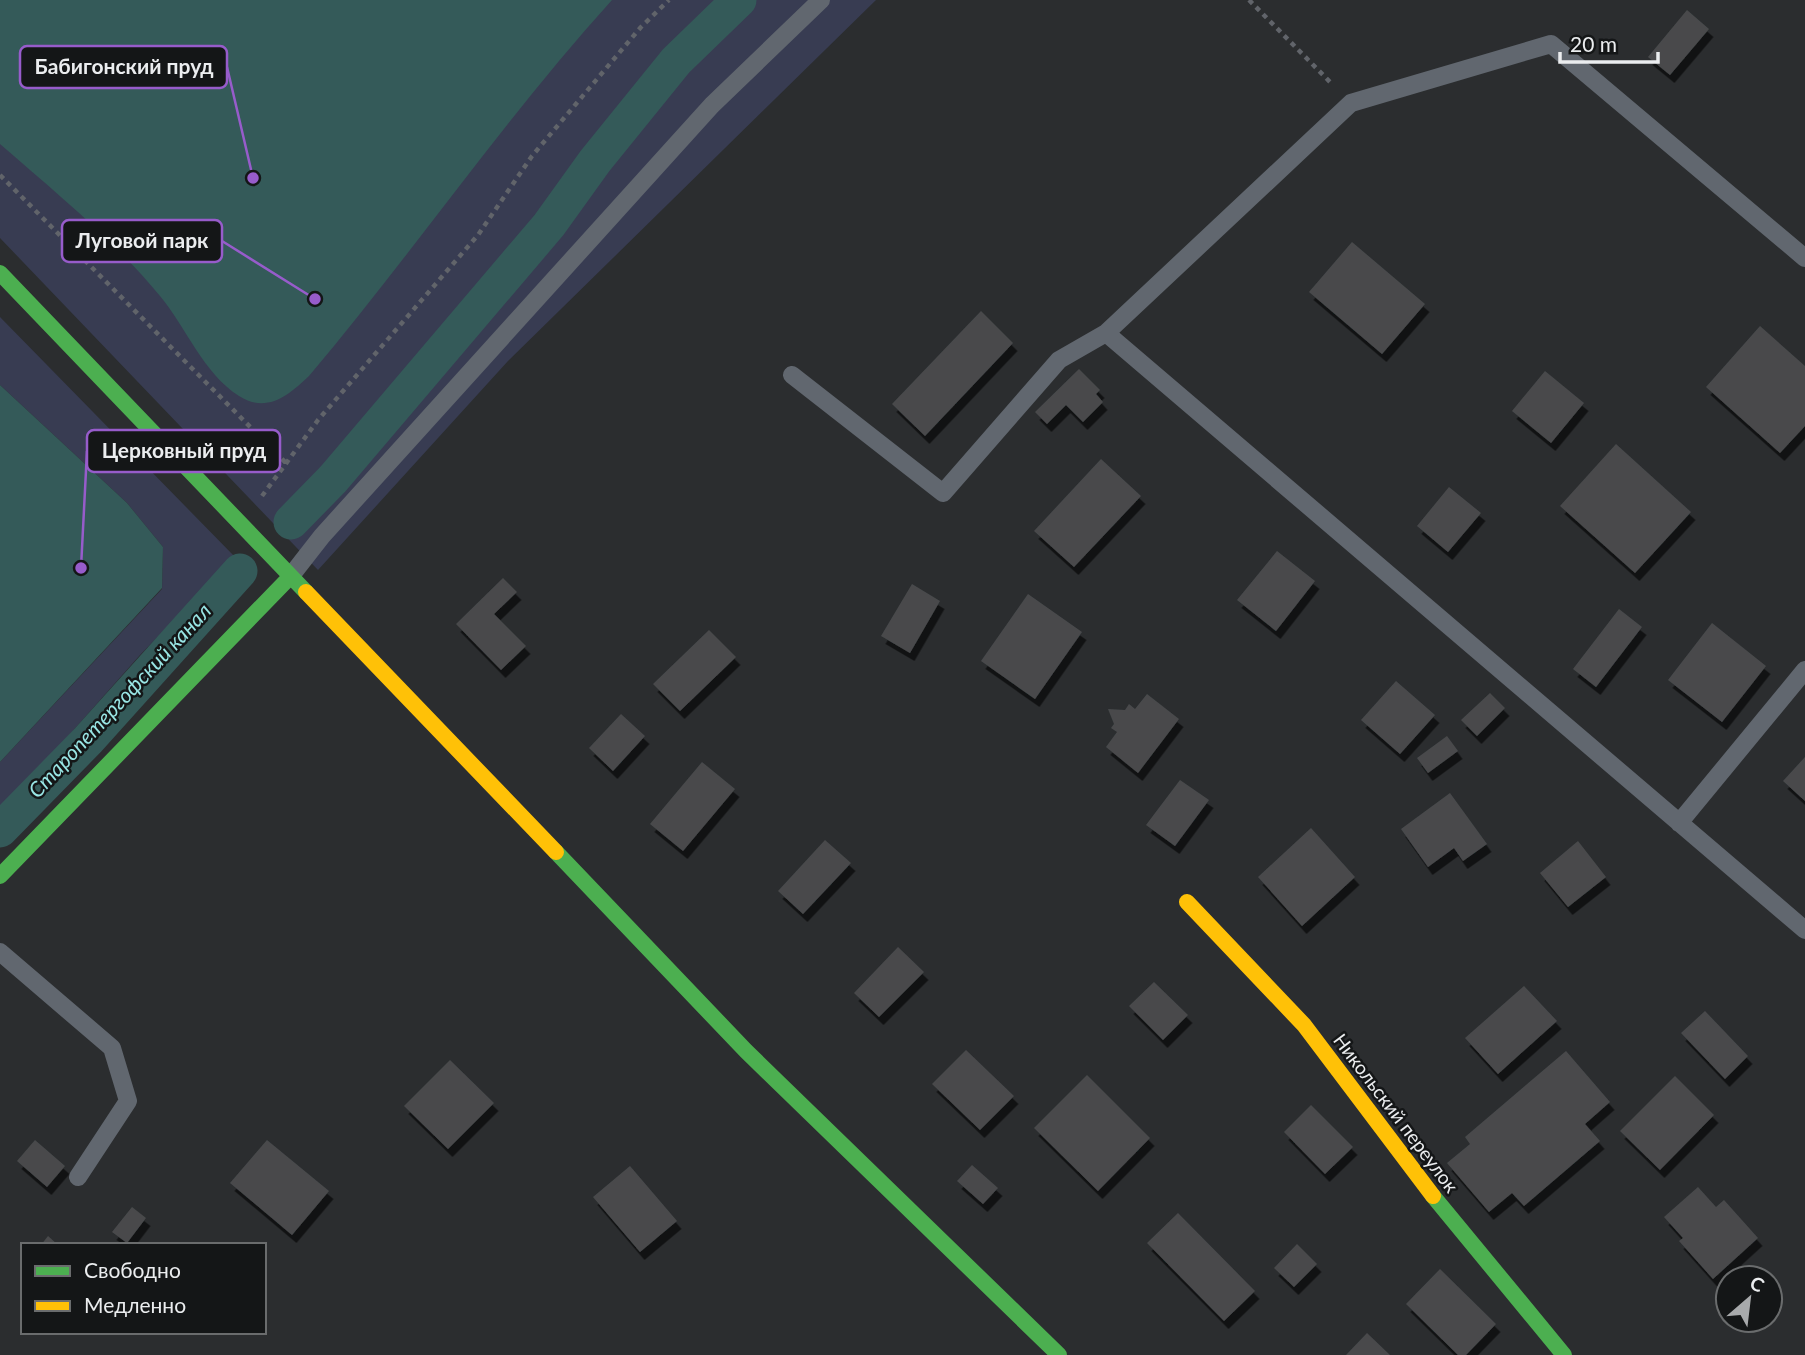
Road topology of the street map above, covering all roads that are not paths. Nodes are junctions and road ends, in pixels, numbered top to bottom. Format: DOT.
graph roads {
  1 [pos="821,0"];
  2 [pos="1805,258"];
  3 [pos="0,273"];
  4 [pos="1106,333"];
  5 [pos="792,375"];
  6 [pos="290,577"];
  7 [pos="1805,670"];
  8 [pos="1679,823"];
  9 [pos="0,876"];
  10 [pos="1187,902"];
  11 [pos="1805,930"];
  12 [pos="0,952"];
  13 [pos="78,1177"];
  14 [pos="1059,1355"];
  15 [pos="1564,1355"];
  1 -- 6 [label="lane"];
  2 -- 4 [label="lane"];
  3 -- 6 [label="street"];
  4 -- 5 [label="lane"];
  4 -- 8 [label="lane"];
  6 -- 9 [label="street"];
  6 -- 14 [label="street"];
  7 -- 8 [label="lane"];
  8 -- 11 [label="lane"];
  10 -- 15 [label="street, Никольский переулок"];
  12 -- 13 [label="lane"];
}
